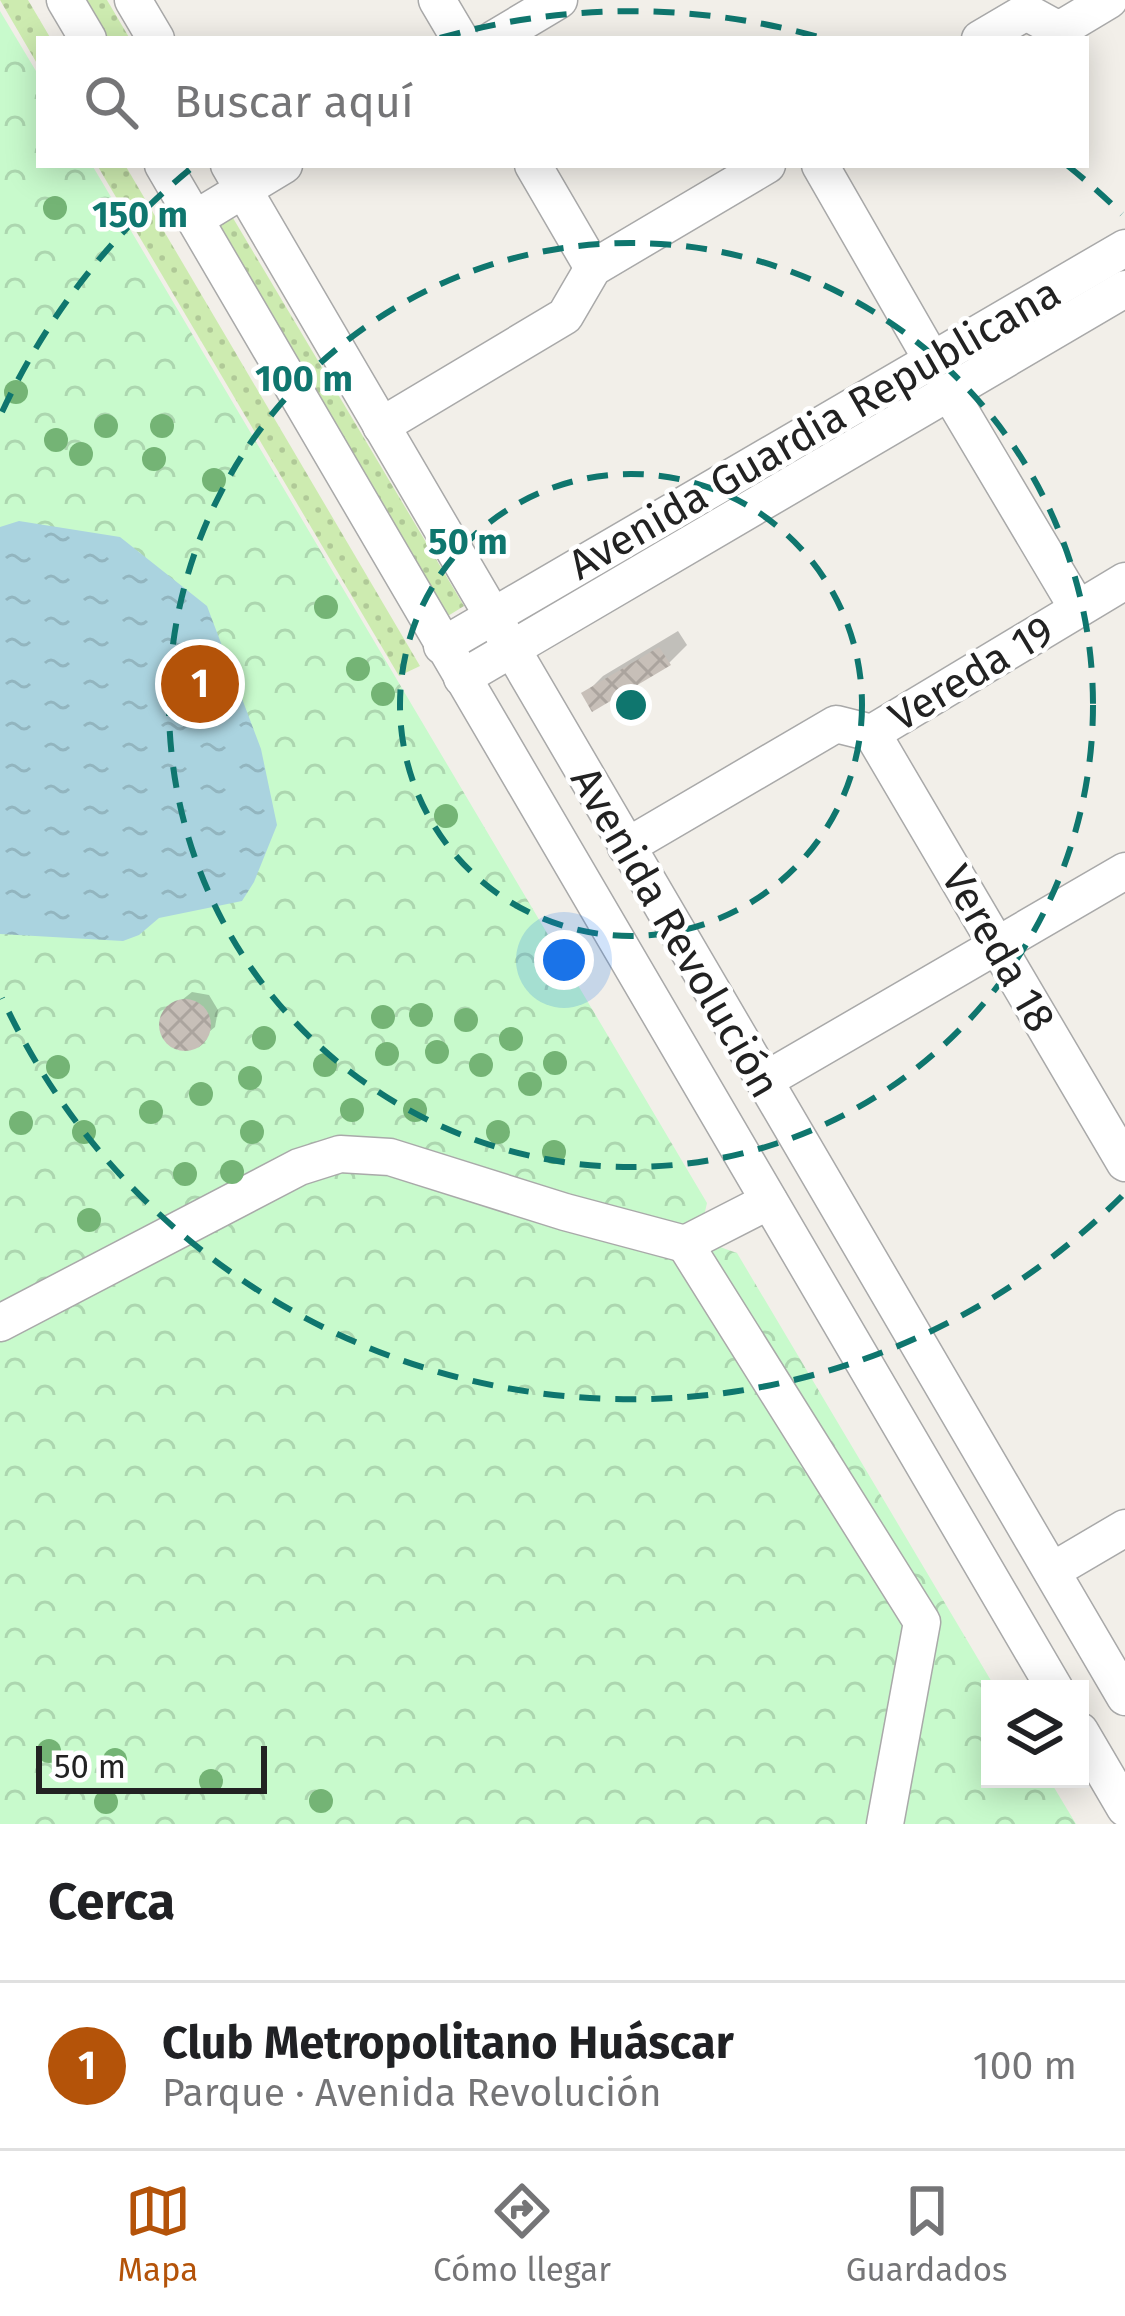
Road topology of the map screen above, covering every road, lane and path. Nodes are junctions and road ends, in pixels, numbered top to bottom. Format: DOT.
graph roads {
  1 [pos="65,0"];
  2 [pos="133,0"];
  3 [pos="437,0"];
  4 [pos="560,0"];
  5 [pos="1109,0"];
  6 [pos="1022,6"];
  7 [pos="86,36"];
  8 [pos="154,36"];
  9 [pos="458,36"];
  10 [pos="499,36"];
  11 [pos="984,36"];
  12 [pos="165,168"];
  13 [pos="272,168"];
  14 [pos="535,168"];
  15 [pos="762,168"];
  16 [pos="822,168"];
  17 [pos="236,177"];
  18 [pos="194,219"];
  19 [pos="1125,248"];
  20 [pos="593,268"];
  21 [pos="1125,289"];
  22 [pos="940,376"];
  23 [pos="381,426"];
  24 [pos="1125,580"];
  25 [pos="1078,609"];
  26 [pos="491,616"];
  27 [pos="442,646"];
  28 [pos="511,649"];
  29 [pos="462,678"];
  30 [pos="872,733"];
  31 [pos="626,847"];
  32 [pos="1125,871"];
  33 [pos="997,945"];
  34 [pos="764,1081"];
  35 [pos="1125,1163"];
  36 [pos="769,1201"];
  37 [pos="685,1244"];
  38 [pos="0,1323"];
  39 [pos="1125,1528"];
  40 [pos="1052,1571"];
  41 [pos="1050,1680"];
  42 [pos="1125,1697"];
  43 [pos="1089,1746"];
  44 [pos="1125,1808"];
  45 [pos="885,1824"];
  1 -- 7 [label="street"];
  2 -- 8 [label="street"];
  3 -- 9 [label="street"];
  4 -- 10 [label="street"];
  5 -- 6 [label="street"];
  6 -- 11 [label="street"];
  12 -- 18 [label="street, Avenida Revolución"];
  13 -- 17 [label="street"];
  14 -- 20 [label="street"];
  15 -- 20 [label="street"];
  16 -- 22 [label="street"];
  17 -- 18 [label="street"];
  17 -- 23 [label="street, Avenida Revolución"];
  18 -- 27 [label="street, Avenida Revolución"];
  19 -- 22 [label="street, Avenida Guardia Republicana"];
  20 -- 23 [label="street"];
  21 -- 22 [label="street, Avenida Guardia Republicana"];
  22 -- 25 [label="street"];
  22 -- 26 [label="street, Avenida Guardia Republicana"];
  22 -- 28 [label="street, Avenida Guardia Republicana"];
  23 -- 26 [label="street, Avenida Revolución"];
  24 -- 25 [label="street, Vereda 19"];
  25 -- 30 [label="street, Vereda 19"];
  26 -- 27 [label="street, Avenida Guardia Republicana"];
  26 -- 28 [label="street, Avenida Revolución"];
  27 -- 29 [label="street, Avenida Revolución"];
  28 -- 29 [label="street, Avenida Guardia Republicana"];
  28 -- 31 [label="street, Avenida Revolución"];
  29 -- 36 [label="street, Avenida Revolución"];
  30 -- 31 [label="street, Vereda 19"];
  30 -- 33 [label="street, Vereda 18"];
  31 -- 34 [label="street, Avenida Revolución"];
  32 -- 33 [label="street"];
  33 -- 34 [label="street"];
  33 -- 35 [label="street, Vereda 18"];
  34 -- 40 [label="street, Avenida Revolución"];
  36 -- 37 [label="street"];
  36 -- 41 [label="street, Avenida Revolución"];
  37 -- 38 [label="street"];
  37 -- 45 [label="street"];
  39 -- 40 [label="street"];
  40 -- 42 [label="street, Avenida Revolución"];
  43 -- 44 [label="street"];
}
